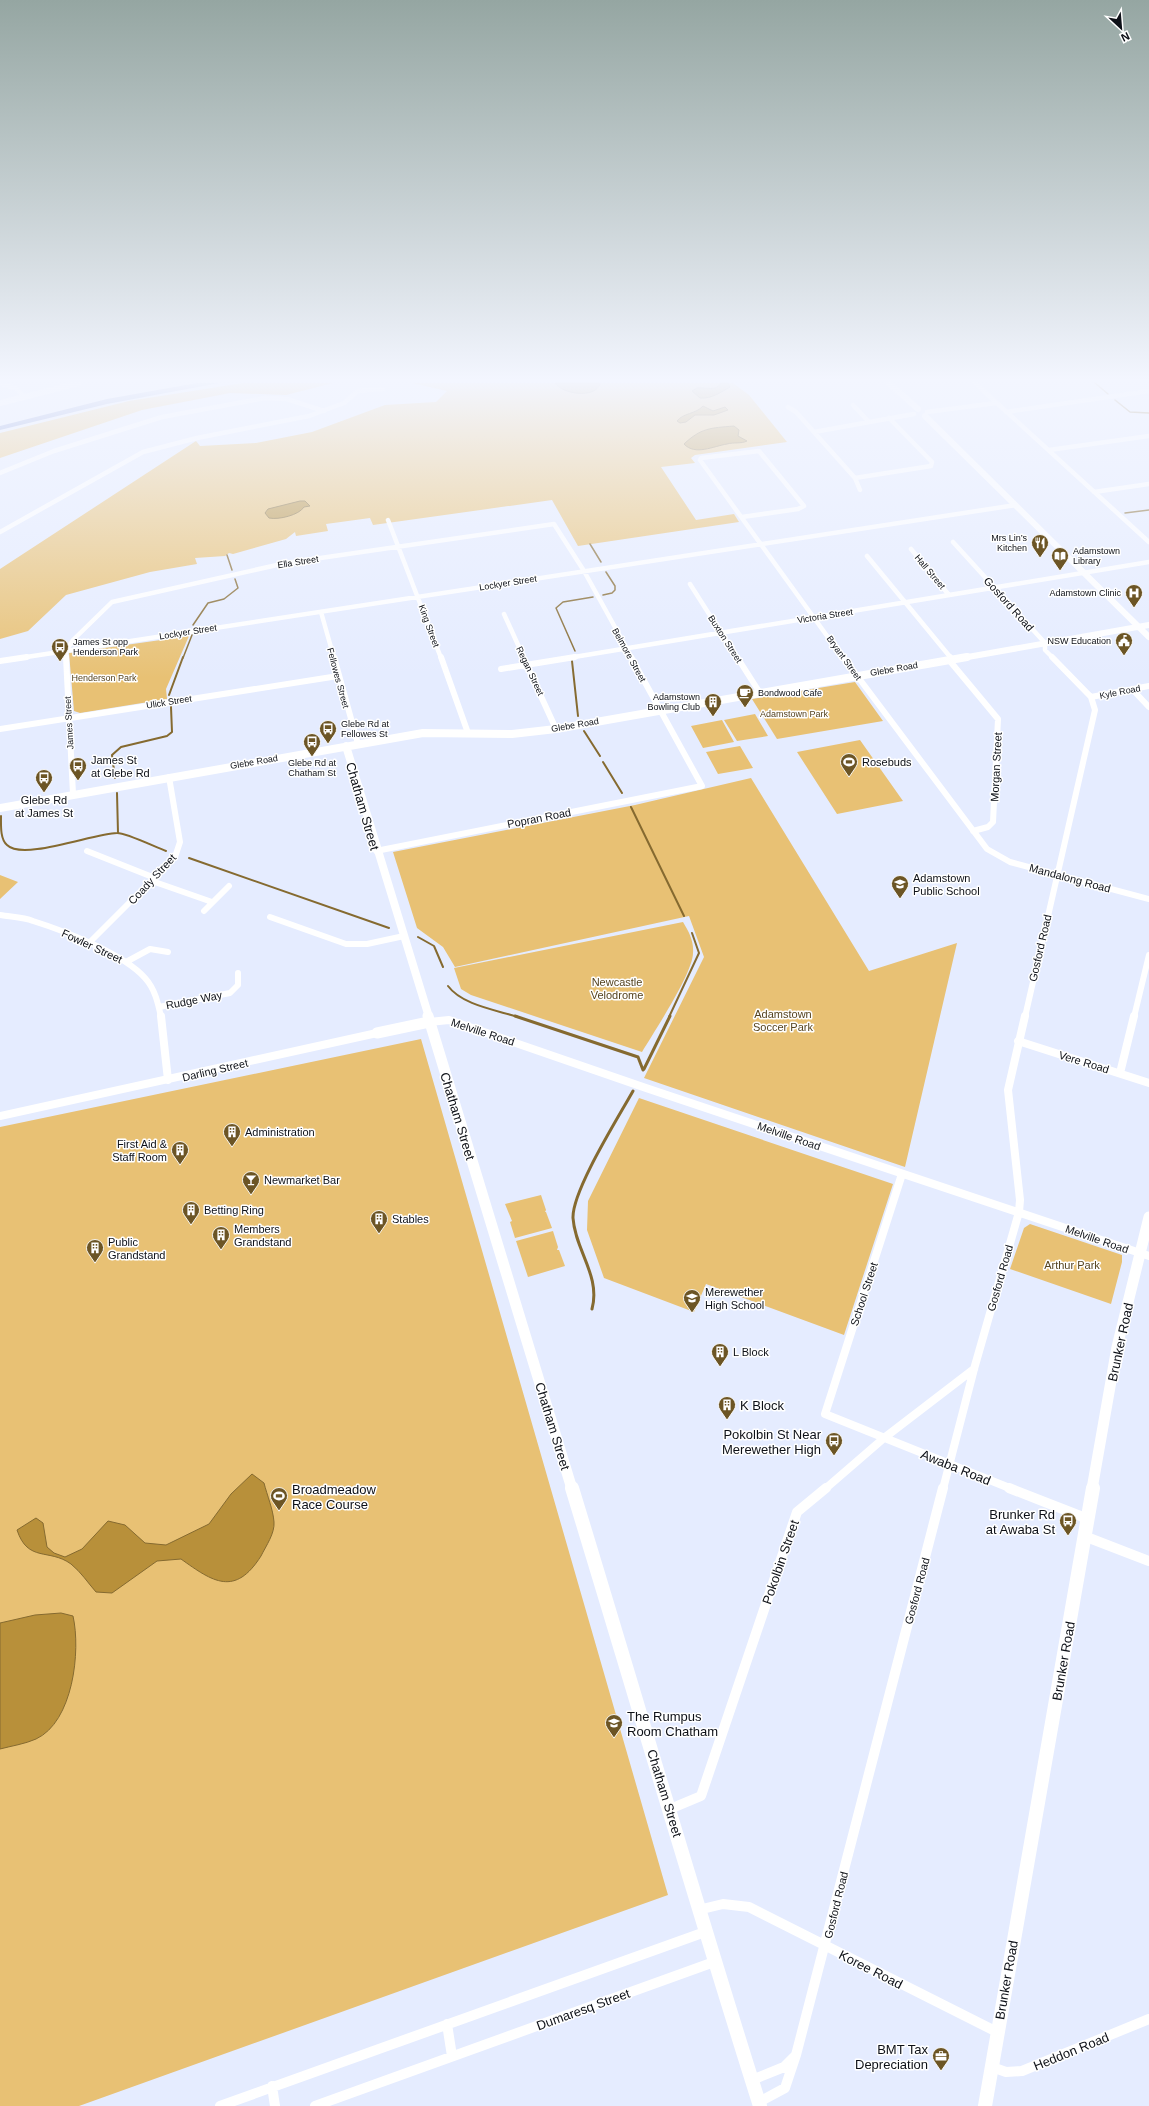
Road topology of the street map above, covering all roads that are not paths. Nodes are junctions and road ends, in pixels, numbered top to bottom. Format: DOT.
graph roads {
  1 [pos="91,481"];
  2 [pos="716,481"];
  3 [pos="784,481"];
  4 [pos="856,481"];
  5 [pos="993,481"];
  6 [pos="1083,481"];
  7 [pos="1149,484"];
  8 [pos="860,490"];
  9 [pos="1094,492"];
  10 [pos="1016,505"];
  11 [pos="742,517"];
  12 [pos="388,520"];
  13 [pos="554,524"];
  14 [pos="0,532"];
  15 [pos="953,542"];
  16 [pos="1149,542"];
  17 [pos="762,545"];
  18 [pos="399,547"];
  19 [pos="911,549"];
  20 [pos="867,556"];
  21 [pos="1149,562"];
  22 [pos="584,571"];
  23 [pos="1084,572"];
  24 [pos="690,584"];
  25 [pos="994,588"];
  26 [pos="949,595"];
  27 [pos="419,597"];
  28 [pos="905,602"];
  29 [pos="321,612"];
  30 [pos="504,614"];
  31 [pos="814,617"];
  32 [pos="1149,625"];
  33 [pos="1139,627"];
  34 [pos="722,633"];
  35 [pos="1149,637"];
  36 [pos="1045,643"];
  37 [pos="625,649"];
  38 [pos="66,651"];
  39 [pos="951,659"];
  40 [pos="0,661"];
  41 [pos="526,665"];
  42 [pos="501,669"];
  43 [pos="338,676"];
  44 [pos="857,676"];
  45 [pos="1149,686"];
  46 [pos="1132,689"];
  47 [pos="760,693"];
  48 [pos="1090,697"];
  49 [pos="1149,707"];
  50 [pos="660,711"];
  51 [pos="68,719"];
  52 [pos="0,729"];
  53 [pos="556,729"];
  54 [pos="468,733"];
  55 [pos="358,744"];
  56 [pos="346,746"];
  57 [pos="169,777"];
  58 [pos="702,786"];
  59 [pos="73,794"];
  60 [pos="0,808"];
  61 [pos="973,831"];
  62 [pos="87,851"];
  63 [pos="376,851"];
  64 [pos="992,853"];
  65 [pos="1057,875"];
  66 [pos="154,879"];
  67 [pos="229,886"];
  68 [pos="1149,900"];
  69 [pos="212,902"];
  70 [pos="204,911"];
  71 [pos="0,915"];
  72 [pos="270,917"];
  73 [pos="404,936"];
  74 [pos="89,943"];
  75 [pos="168,952"];
  76 [pos="1149,955"];
  77 [pos="126,962"];
  78 [pos="238,973"];
  79 [pos="159,1007"];
  80 [pos="430,1022"];
  81 [pos="377,1033"];
  82 [pos="1018,1041"];
  83 [pos="1120,1073"];
  84 [pos="168,1080"];
  85 [pos="1149,1083"];
  86 [pos="0,1116"];
  87 [pos="902,1174"];
  88 [pos="1019,1212"];
  89 [pos="1149,1217"];
  90 [pos="1144,1255"];
  91 [pos="974,1369"];
  92 [pos="825,1414"];
  93 [pos="884,1438"];
  94 [pos="950,1465"];
  95 [pos="1088,1519"];
  96 [pos="1084,1536"];
  97 [pos="1149,1561"];
  98 [pos="670,1809"];
  99 [pos="698,1910"];
  100 [pos="705,1932"];
  101 [pos="826,1945"];
  102 [pos="714,1962"];
  103 [pos="1149,2019"];
  104 [pos="447,2024"];
  105 [pos="997,2032"];
  106 [pos="796,2055"];
  107 [pos="452,2056"];
  108 [pos="992,2068"];
  109 [pos="752,2080"];
  110 [pos="272,2086"];
  111 [pos="759,2104"];
  112 [pos="220,2106"];
  113 [pos="274,2106"];
  114 [pos="315,2106"];
  115 [pos="985,2106"];
  1 -- 14 [label="street"];
  2 -- 11 [label="street, Bryant Street"];
  3 -- 11 [label="street, Bryant Street"];
  4 -- 8 [label="street"];
  5 -- 10 [label="main road"];
  6 -- 9 [label="street"];
  7 -- 9 [label="street"];
  9 -- 16 [label="street"];
  10 -- 17 [label="street, Lockyer Street"];
  10 -- 23 [label="main road"];
  11 -- 17 [label="street, Bryant Street"];
  12 -- 18 [label="street, King Street"];
  13 -- 18 [label="street, Ella Street"];
  13 -- 22 [label="street, Belmore Street"];
  15 -- 25 [label="street, Gosford Road"];
  17 -- 22 [label="street, Lockyer Street"];
  17 -- 31 [label="street, Bryant Street"];
  18 -- 27 [label="street, King Street"];
  18 -- 38 [label="street, Ella Street"];
  19 -- 26 [label="street, Hall Street"];
  20 -- 28 [label="street, Morgan Street"];
  21 -- 23 [label="street, Victoria Street"];
  22 -- 27 [label="street, Lockyer Street"];
  22 -- 37 [label="street, Belmore Street"];
  23 -- 25 [label="street, Victoria Street"];
  23 -- 33 [label="main road"];
  24 -- 34 [label="street, Buxton Street"];
  25 -- 26 [label="street, Victoria Street"];
  25 -- 36 [label="street, Gosford Road"];
  26 -- 28 [label="street, Victoria Street"];
  27 -- 29 [label="street, Lockyer Street"];
  27 -- 54 [label="street, King Street"];
  28 -- 31 [label="street, Victoria Street"];
  28 -- 39 [label="street, Morgan Street"];
  29 -- 38 [label="street, Lockyer Street"];
  29 -- 43 [label="street, Fellowes Street"];
  30 -- 41 [label="street, Regan Street"];
  31 -- 34 [label="street, Victoria Street"];
  31 -- 44 [label="street, Bryant Street"];
  32 -- 33 [label="main road, Glebe Road"];
  33 -- 35 [label="main road"];
  33 -- 36 [label="main road, Glebe Road"];
  34 -- 37 [label="street, Victoria Street"];
  34 -- 47 [label="street, Buxton Street"];
  36 -- 39 [label="main road, Glebe Road"];
  36 -- 48 [label="street, Gosford Road"];
  37 -- 41 [label="street, Victoria Street"];
  37 -- 50 [label="street, Belmore Street"];
  38 -- 40 [label="street, Lockyer Street"];
  38 -- 51 [label="street, James Street"];
  39 -- 44 [label="main road, Glebe Road"];
  39 -- 61 [label="street, Morgan Street"];
  41 -- 42 [label="street, Victoria Street"];
  41 -- 53 [label="street, Regan Street"];
  43 -- 51 [label="street, Ulick Street"];
  43 -- 55 [label="street, Fellowes Street"];
  44 -- 47 [label="main road, Glebe Road"];
  44 -- 61 [label="street, Bryant Street"];
  45 -- 46 [label="street, Kyle Road"];
  46 -- 48 [label="street, Kyle Road"];
  46 -- 49 [label="street"];
  47 -- 50 [label="main road, Glebe Road"];
  48 -- 65 [label="street, Gosford Road"];
  50 -- 53 [label="main road, Glebe Road"];
  50 -- 58 [label="street, Belmore Street"];
  51 -- 52 [label="street, Ulick Street"];
  51 -- 59 [label="street, James Street"];
  53 -- 54 [label="main road, Glebe Road"];
  54 -- 55 [label="main road, Glebe Road"];
  55 -- 56 [label="main road, Glebe Road"];
  56 -- 57 [label="main road, Glebe Road"];
  56 -- 63 [label="main road, Chatham Street"];
  57 -- 59 [label="main road, Glebe Road"];
  57 -- 66 [label="street, Coady Street"];
  58 -- 63 [label="street, Popran Road"];
  59 -- 60 [label="main road, Glebe Road"];
  61 -- 64 [label="street, Bryant Street"];
  62 -- 66 [label="street"];
  63 -- 73 [label="main road, Chatham Street"];
  64 -- 65 [label="street, Mandalong Road"];
  65 -- 68 [label="street, Mandalong Road"];
  65 -- 82 [label="street, Gosford Road"];
  66 -- 69 [label="street"];
  66 -- 74 [label="street, Coady Street"];
  67 -- 69 [label="street"];
  69 -- 70 [label="street"];
  71 -- 74 [label="street, Fowler Street"];
  72 -- 73 [label="street"];
  73 -- 80 [label="main road, Chatham Street"];
  74 -- 77 [label="street, Fowler Street"];
  75 -- 77 [label="street"];
  76 -- 83 [label="street"];
  77 -- 79 [label="street, Fowler Street"];
  78 -- 79 [label="street, Rudge Way"];
  79 -- 84 [label="street, Fowler Street"];
  80 -- 81 [label="main road, Darling Street"];
  80 -- 87 [label="street, Melville Road"];
  80 -- 98 [label="main road, Chatham Street"];
  81 -- 84 [label="street, Darling Street"];
  82 -- 83 [label="street, Vere Road"];
  82 -- 88 [label="street, Gosford Road"];
  83 -- 85 [label="street, Vere Road"];
  84 -- 86 [label="street, Darling Street"];
  87 -- 88 [label="street, Melville Road"];
  87 -- 92 [label="street, School Street"];
  88 -- 90 [label="street, Melville Road"];
  88 -- 91 [label="street, Gosford Road"];
  89 -- 90 [label="main road, Brunker Road"];
  90 -- 95 [label="main road, Brunker Road"];
  91 -- 93 [label="street, Pokolbin Street"];
  91 -- 94 [label="street, Gosford Road"];
  92 -- 93 [label="street, Awaba Road"];
  93 -- 94 [label="street, Awaba Road"];
  93 -- 98 [label="street, Pokolbin Street"];
  94 -- 95 [label="street, Awaba Road"];
  94 -- 101 [label="street, Gosford Road"];
  95 -- 96 [label="main road, Brunker Road"];
  96 -- 97 [label="street"];
  96 -- 105 [label="main road, Brunker Road"];
  98 -- 99 [label="main road, Chatham Street"];
  99 -- 100 [label="main road, Chatham Street"];
  99 -- 101 [label="street, Koree Road"];
  100 -- 102 [label="main road, Chatham Street"];
  100 -- 104 [label="street"];
  101 -- 105 [label="street, Koree Road"];
  101 -- 106 [label="street, Gosford Road"];
  102 -- 107 [label="street, Dumaresq Street"];
  102 -- 109 [label="main road, Chatham Street"];
  103 -- 108 [label="street, Heddon Road"];
  104 -- 107 [label="street"];
  104 -- 110 [label="street"];
  105 -- 108 [label="main road, Brunker Road"];
  106 -- 109 [label="street"];
  106 -- 111 [label="street, Gosford Road"];
  107 -- 114 [label="street, Dumaresq Street"];
  108 -- 115 [label="main road, Brunker Road"];
  109 -- 111 [label="main road, Chatham Street"];
  110 -- 112 [label="street"];
  110 -- 113 [label="street"];
}
